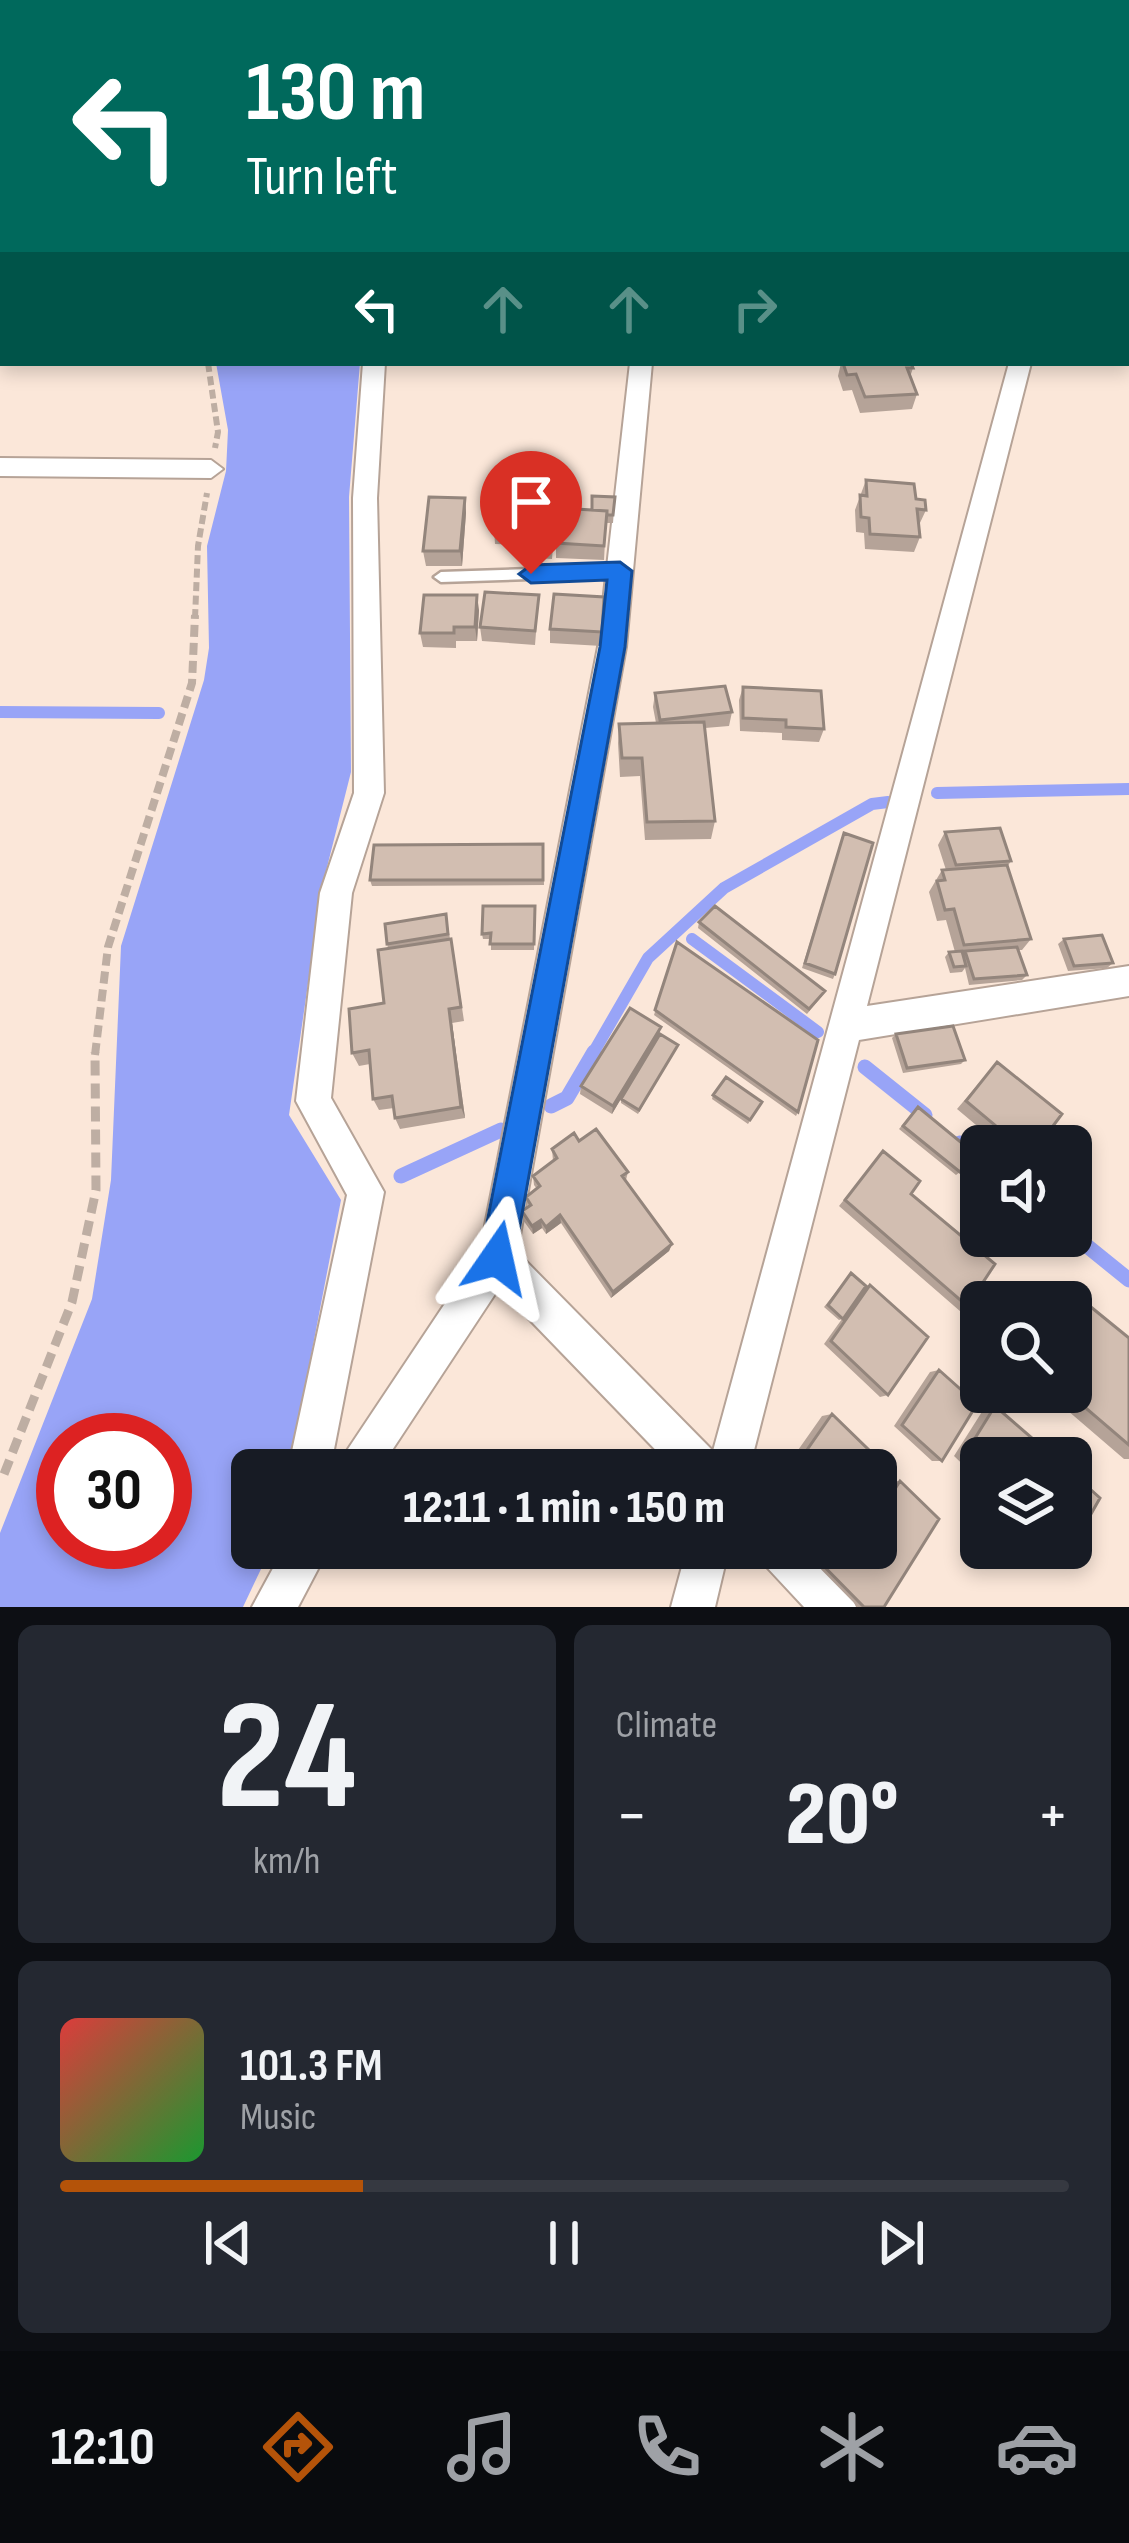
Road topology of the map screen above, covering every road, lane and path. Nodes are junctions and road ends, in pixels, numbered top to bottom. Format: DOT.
graph roads {
  1 [pos="208,366"];
  2 [pos="374,366"];
  3 [pos="641,366"];
  4 [pos="1019,366"];
  5 [pos="0,467"];
  6 [pos="211,469"];
  7 [pos="620,571"];
  8 [pos="441,577"];
  9 [pos="1129,981"];
  10 [pos="848,1025"];
  11 [pos="497,1258"];
  12 [pos="313,1449"];
  13 [pos="369,1449"];
  14 [pos="683,1449"];
  15 [pos="734,1449"];
  16 [pos="4,1474"];
  17 [pos="703,1569"];
  18 [pos="798,1569"];
  19 [pos="694,1607"];
  20 [pos="834,1607"];
  1 -- 6 [label="path"];
  2 -- 12 [label="street"];
  3 -- 7 [label="street"];
  4 -- 10 [label="street"];
  5 -- 6 [label="street"];
  6 -- 16 [label="path"];
  7 -- 8 [label="lane"];
  7 -- 11 [label="street"];
  9 -- 10 [label="street"];
  10 -- 15 [label="street"];
  11 -- 13 [label="street"];
  11 -- 14 [label="street"];
  17 -- 19 [label="street"];
  18 -- 20 [label="street"];
}
